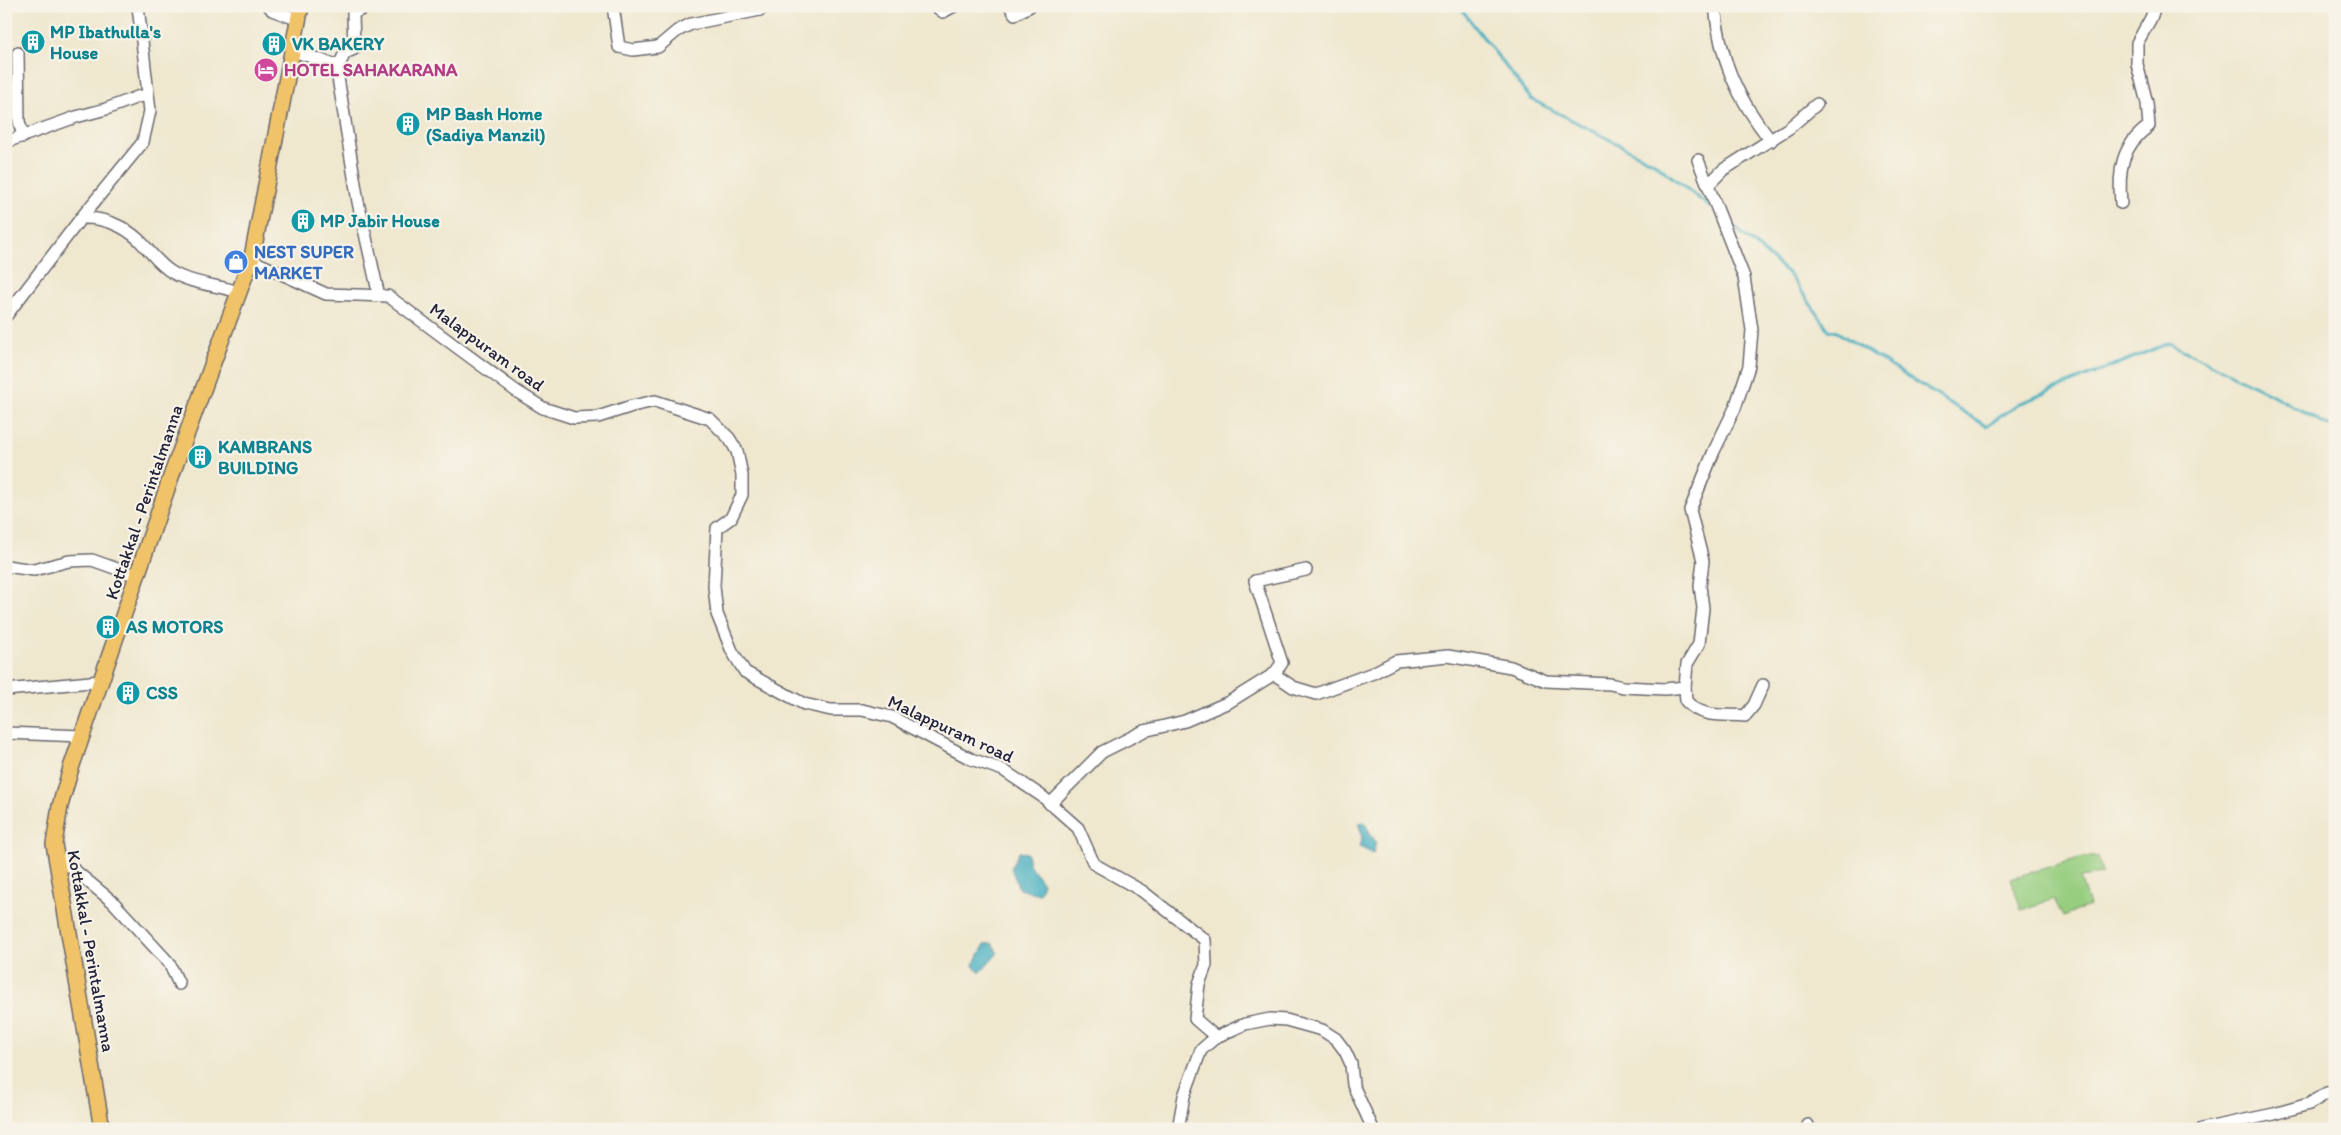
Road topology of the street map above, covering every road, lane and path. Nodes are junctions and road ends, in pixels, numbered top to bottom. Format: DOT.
graph roads {
  1 [pos="138,6"];
  2 [pos="269,6"];
  3 [pos="369,6"];
  4 [pos="612,6"];
  5 [pos="935,6"];
  6 [pos="954,6"];
  7 [pos="1010,6"];
  8 [pos="1030,6"];
  9 [pos="1715,6"];
  10 [pos="2155,6"];
  11 [pos="760,10"];
  12 [pos="300,13"];
  13 [pos="293,51"];
  14 [pos="18,52"];
  15 [pos="336,65"];
  16 [pos="148,97"];
  17 [pos="1817,104"];
  18 [pos="23,137"];
  19 [pos="1770,140"];
  20 [pos="6,142"];
  21 [pos="1698,160"];
  22 [pos="1708,184"];
  23 [pos="2121,204"];
  24 [pos="81,218"];
  25 [pos="251,260"];
  26 [pos="239,292"];
  27 [pos="379,296"];
  28 [pos="6,316"];
  29 [pos="6,566"];
  30 [pos="1306,570"];
  31 [pos="137,576"];
  32 [pos="1274,674"];
  33 [pos="100,681"];
  34 [pos="1763,685"];
  35 [pos="1685,687"];
  36 [pos="6,690"];
  37 [pos="6,733"];
  38 [pos="82,736"];
  39 [pos="1050,804"];
  40 [pos="56,855"];
  41 [pos="179,984"];
  42 [pos="1216,1037"];
  43 [pos="2335,1092"];
  44 [pos="102,1129"];
  45 [pos="1178,1129"];
  46 [pos="1373,1129"];
  47 [pos="2202,1129"];
  1 -- 16 [label="street"];
  2 -- 12 [label="street"];
  3 -- 15 [label="street"];
  4 -- 11 [label="street"];
  5 -- 6 [label="street"];
  7 -- 8 [label="street"];
  9 -- 19 [label="street"];
  10 -- 23 [label="street"];
  12 -- 13 [label="main road, Kottakkal - Perintalmanna"];
  13 -- 15 [label="street"];
  13 -- 25 [label="main road, Kottakkal - Perintalmanna"];
  14 -- 18 [label="street"];
  15 -- 27 [label="street"];
  16 -- 18 [label="street"];
  16 -- 24 [label="street"];
  17 -- 19 [label="street"];
  18 -- 20 [label="street"];
  19 -- 22 [label="street"];
  21 -- 22 [label="street"];
  22 -- 35 [label="street"];
  24 -- 26 [label="street"];
  24 -- 28 [label="street"];
  25 -- 26 [label="main road, Kottakkal - Perintalmanna"];
  25 -- 27 [label="street, Malappuram road"];
  26 -- 31 [label="main road, Kottakkal - Perintalmanna"];
  27 -- 39 [label="street, Malappuram road"];
  29 -- 31 [label="street"];
  30 -- 32 [label="street"];
  31 -- 33 [label="main road, Kottakkal - Perintalmanna"];
  32 -- 35 [label="street"];
  32 -- 39 [label="street"];
  33 -- 36 [label="street"];
  33 -- 38 [label="main road, Kottakkal - Perintalmanna"];
  34 -- 35 [label="street"];
  37 -- 38 [label="street"];
  38 -- 40 [label="main road, Kottakkal - Perintalmanna"];
  39 -- 42 [label="street, Malappuram road"];
  40 -- 41 [label="street"];
  40 -- 44 [label="main road, Kottakkal - Perintalmanna"];
  42 -- 45 [label="street"];
  42 -- 46 [label="street"];
  43 -- 47 [label="street"];
}
